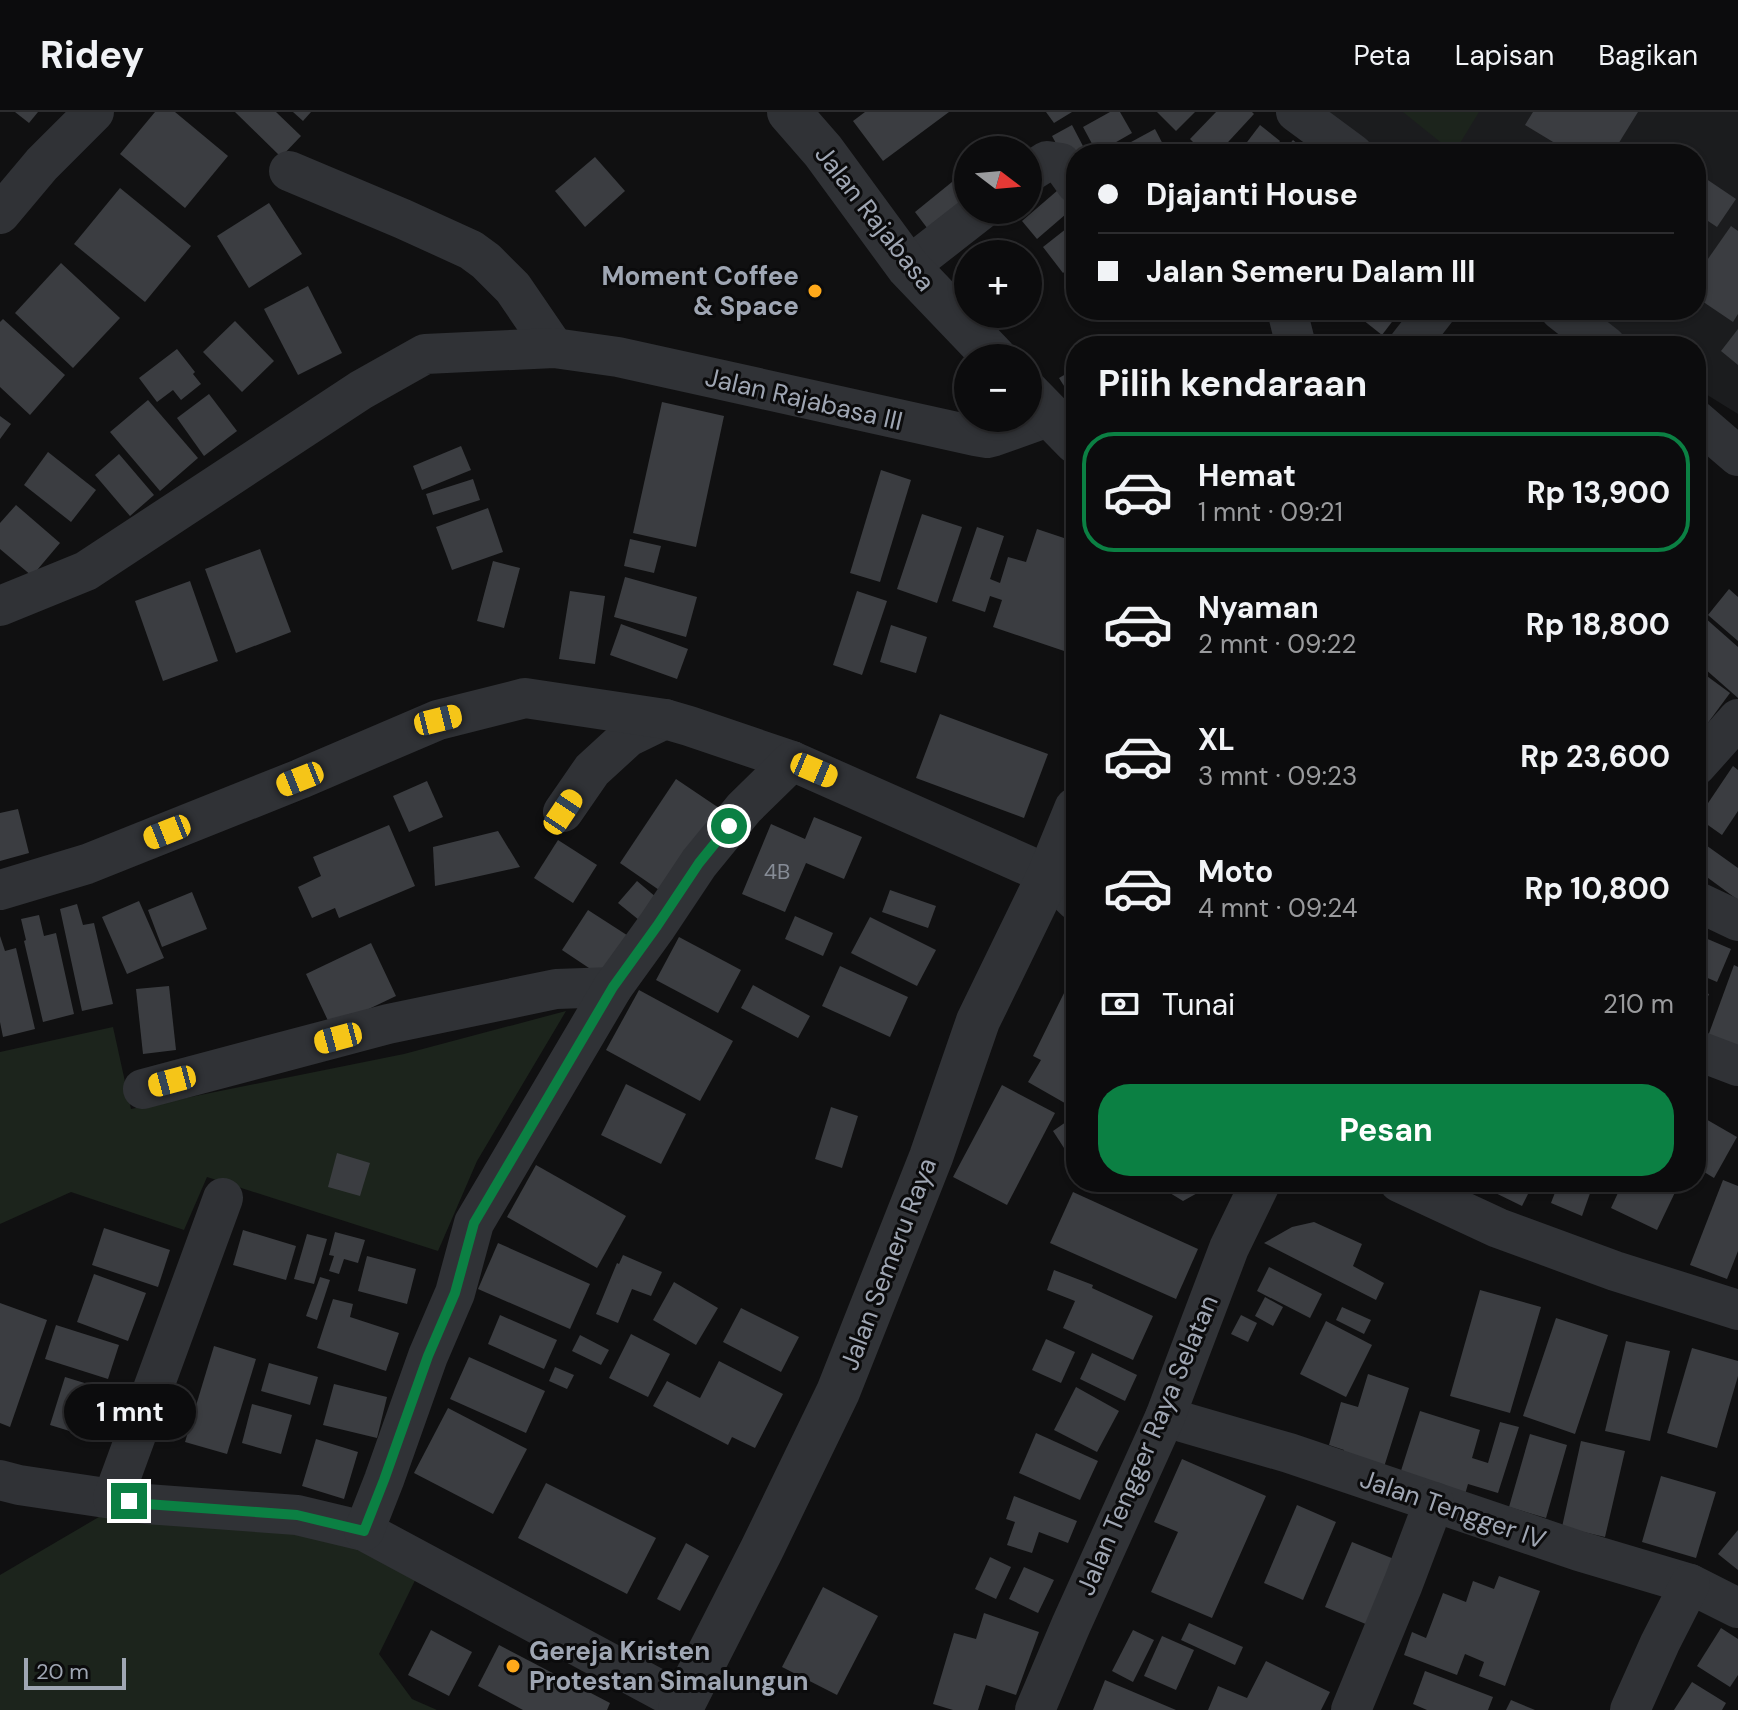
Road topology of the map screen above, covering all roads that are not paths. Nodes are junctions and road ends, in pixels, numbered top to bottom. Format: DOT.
graph roads {
  1 [pos="94,112"];
  2 [pos="789,112"];
  3 [pos="1296,112"];
  4 [pos="1339,144"];
  5 [pos="1042,164"];
  6 [pos="1066,170"];
  7 [pos="289,171"];
  8 [pos="0,214"];
  9 [pos="963,224"];
  10 [pos="908,267"];
  11 [pos="1428,320"];
  12 [pos="1573,320"];
  13 [pos="1416,336"];
  14 [pos="1593,336"];
  15 [pos="982,344"];
  16 [pos="554,348"];
  17 [pos="1052,417"];
  18 [pos="1706,429"];
  19 [pos="1738,456"];
  20 [pos="0,606"];
  21 [pos="665,719"];
  22 [pos="1738,719"];
  23 [pos="1706,755"];
  24 [pos="792,761"];
  25 [pos="563,812"];
  26 [pos="1066,865"];
  27 [pos="1062,888"];
  28 [pos="0,890"];
  29 [pos="1706,906"];
  30 [pos="1738,921"];
  31 [pos="613,987"];
  32 [pos="1706,1054"];
  33 [pos="1738,1066"];
  34 [pos="143,1089"];
  35 [pos="1256,1192"];
  36 [pos="1421,1192"];
  37 [pos="223,1198"];
  38 [pos="1738,1310"];
  39 [pos="1165,1417"];
  40 [pos="0,1480"];
  41 [pos="113,1498"];
  42 [pos="1434,1502"];
  43 [pos="364,1531"];
  44 [pos="1690,1584"];
  45 [pos="1738,1608"];
  46 [pos="682,1706"];
  47 [pos="1035,1710"];
  48 [pos="1351,1710"];
  49 [pos="1630,1710"];
  1 -- 8 [label="street"];
  2 -- 10 [label="street, Jalan Rajabasa"];
  3 -- 4 [label="street"];
  5 -- 6 [label="street"];
  7 -- 16 [label="street"];
  9 -- 10 [label="street"];
  10 -- 15 [label="street, Jalan Rajabasa"];
  11 -- 13 [label="street"];
  12 -- 14 [label="street"];
  16 -- 17 [label="street, Jalan Rajabasa III"];
  16 -- 20 [label="street, Jalan Rajabasa III"];
  18 -- 19 [label="street"];
  21 -- 24 [label="street"];
  21 -- 25 [label="street"];
  21 -- 28 [label="street"];
  22 -- 23 [label="street"];
  24 -- 27 [label="street"];
  24 -- 31 [label="street"];
  26 -- 27 [label="street, Jalan Semeru Raya"];
  27 -- 46 [label="street, Jalan Semeru Raya"];
  29 -- 30 [label="street"];
  31 -- 34 [label="street"];
  31 -- 43 [label="street"];
  32 -- 33 [label="street"];
  35 -- 39 [label="street, Jalan Tengger Raya Selatan"];
  36 -- 38 [label="street"];
  37 -- 41 [label="street"];
  39 -- 42 [label="street, Jalan Tengger IV"];
  39 -- 47 [label="street, Jalan Tengger Raya Selatan"];
  40 -- 41 [label="street"];
  41 -- 43 [label="street"];
  42 -- 44 [label="street, Jalan Tengger IV"];
  42 -- 48 [label="street"];
  43 -- 46 [label="street"];
  44 -- 45 [label="street, Jalan Tengger IV"];
  44 -- 49 [label="street"];
}
